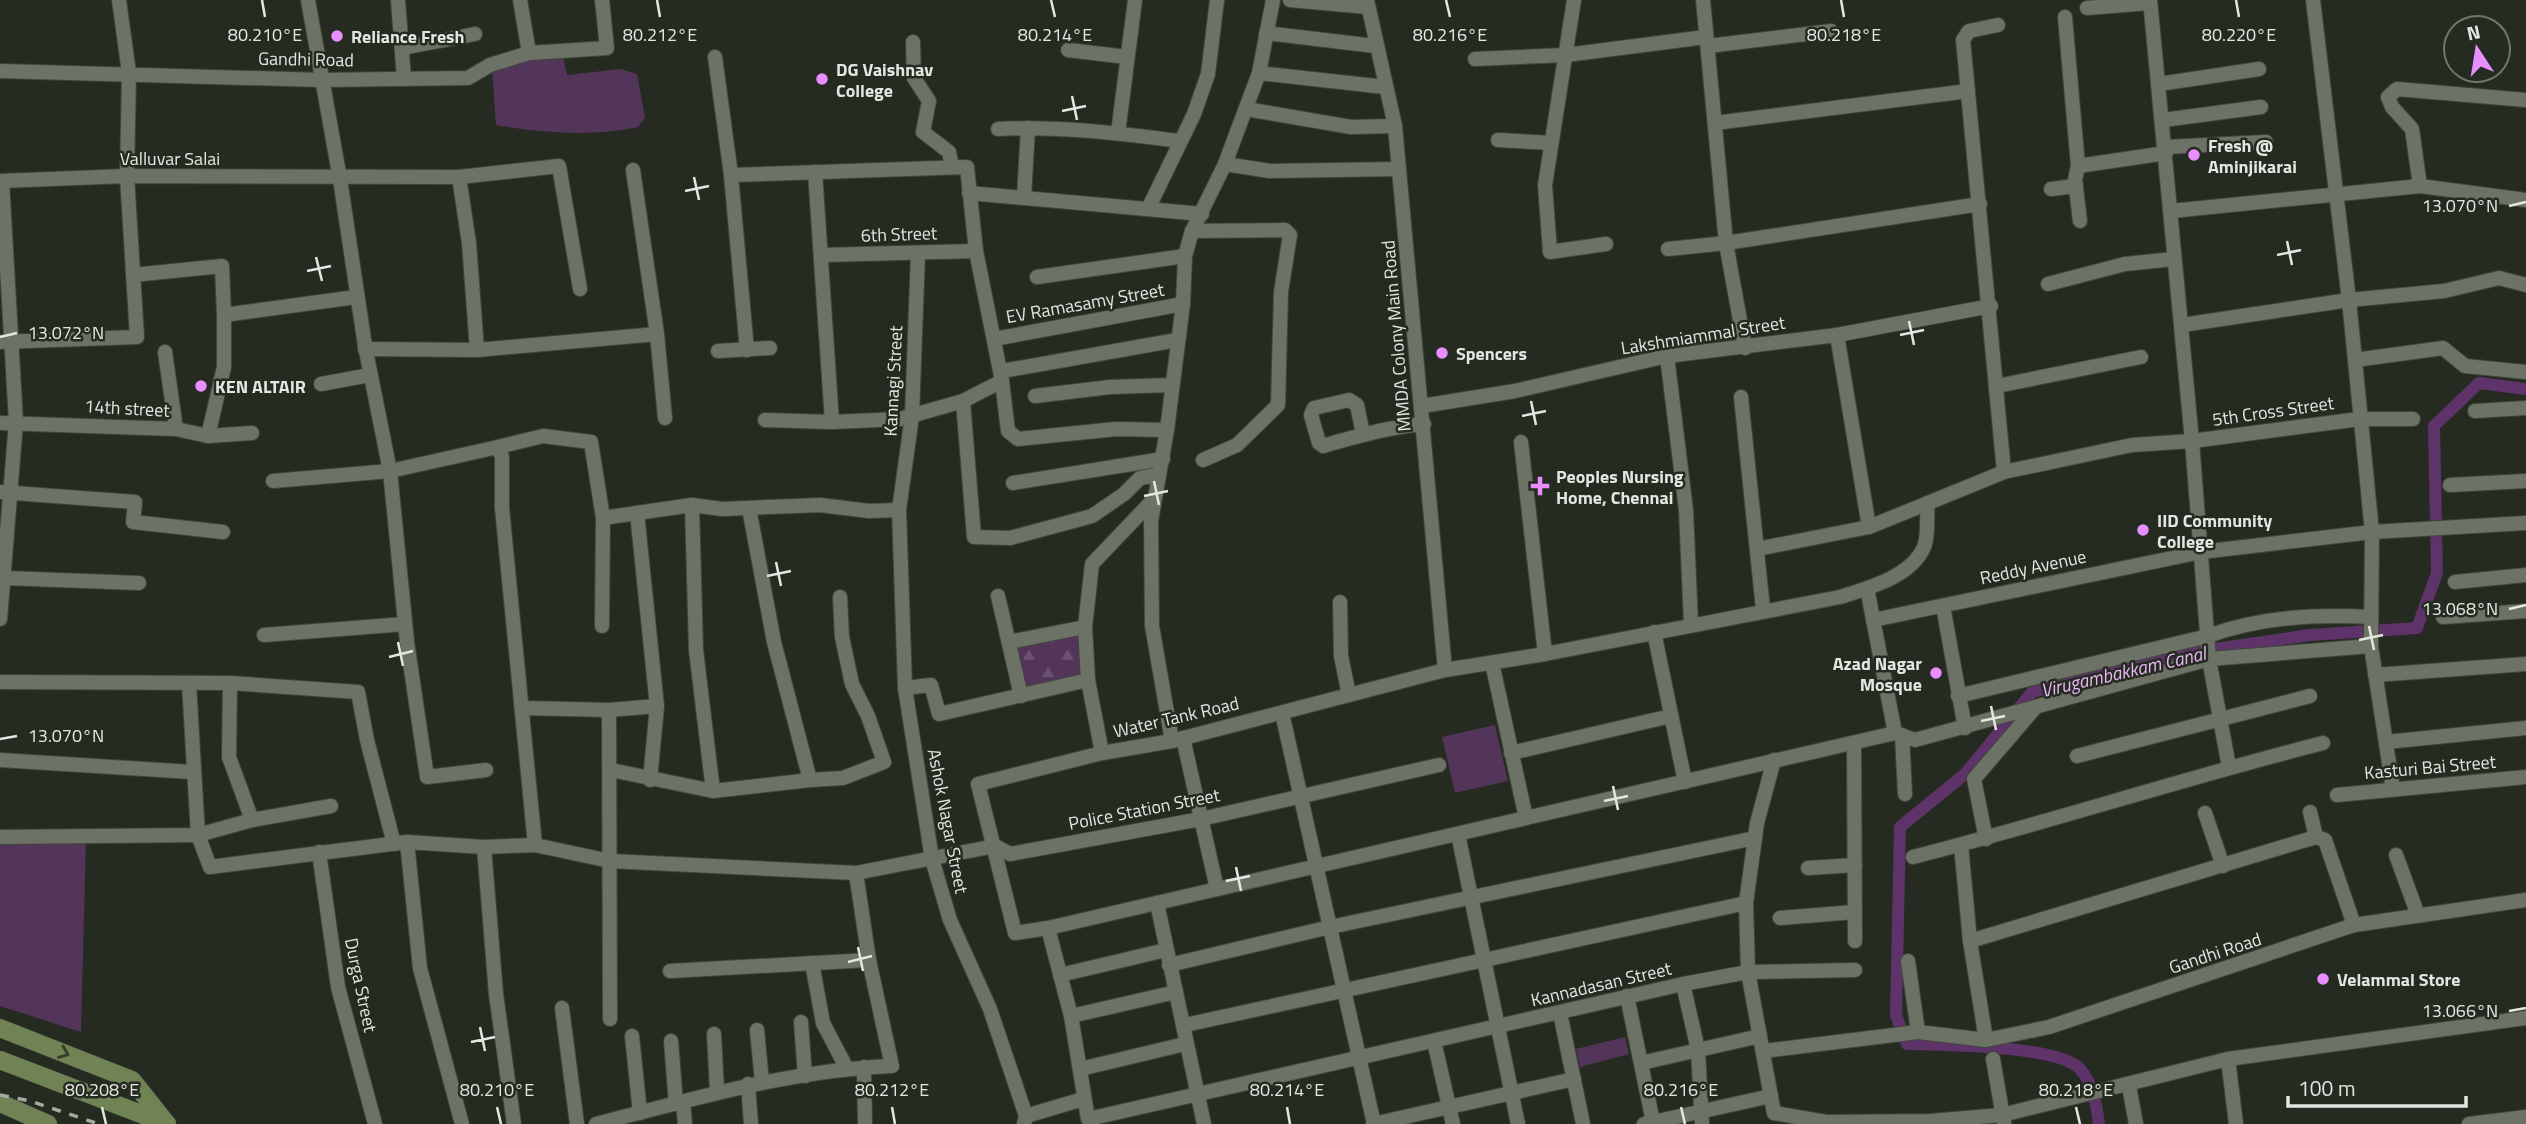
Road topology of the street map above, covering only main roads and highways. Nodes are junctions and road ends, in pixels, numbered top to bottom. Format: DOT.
graph roads {
  1 [pos="0,1028"];
  2 [pos="0,1060"];
  3 [pos="0,1103"];
  4 [pos="48,1124"];
  5 [pos="167,1124"];
  1 -- 5 [label="main road, one-way"];
  2 -- 5 [label="main road"];
  3 -- 4 [label="main road"];
}
